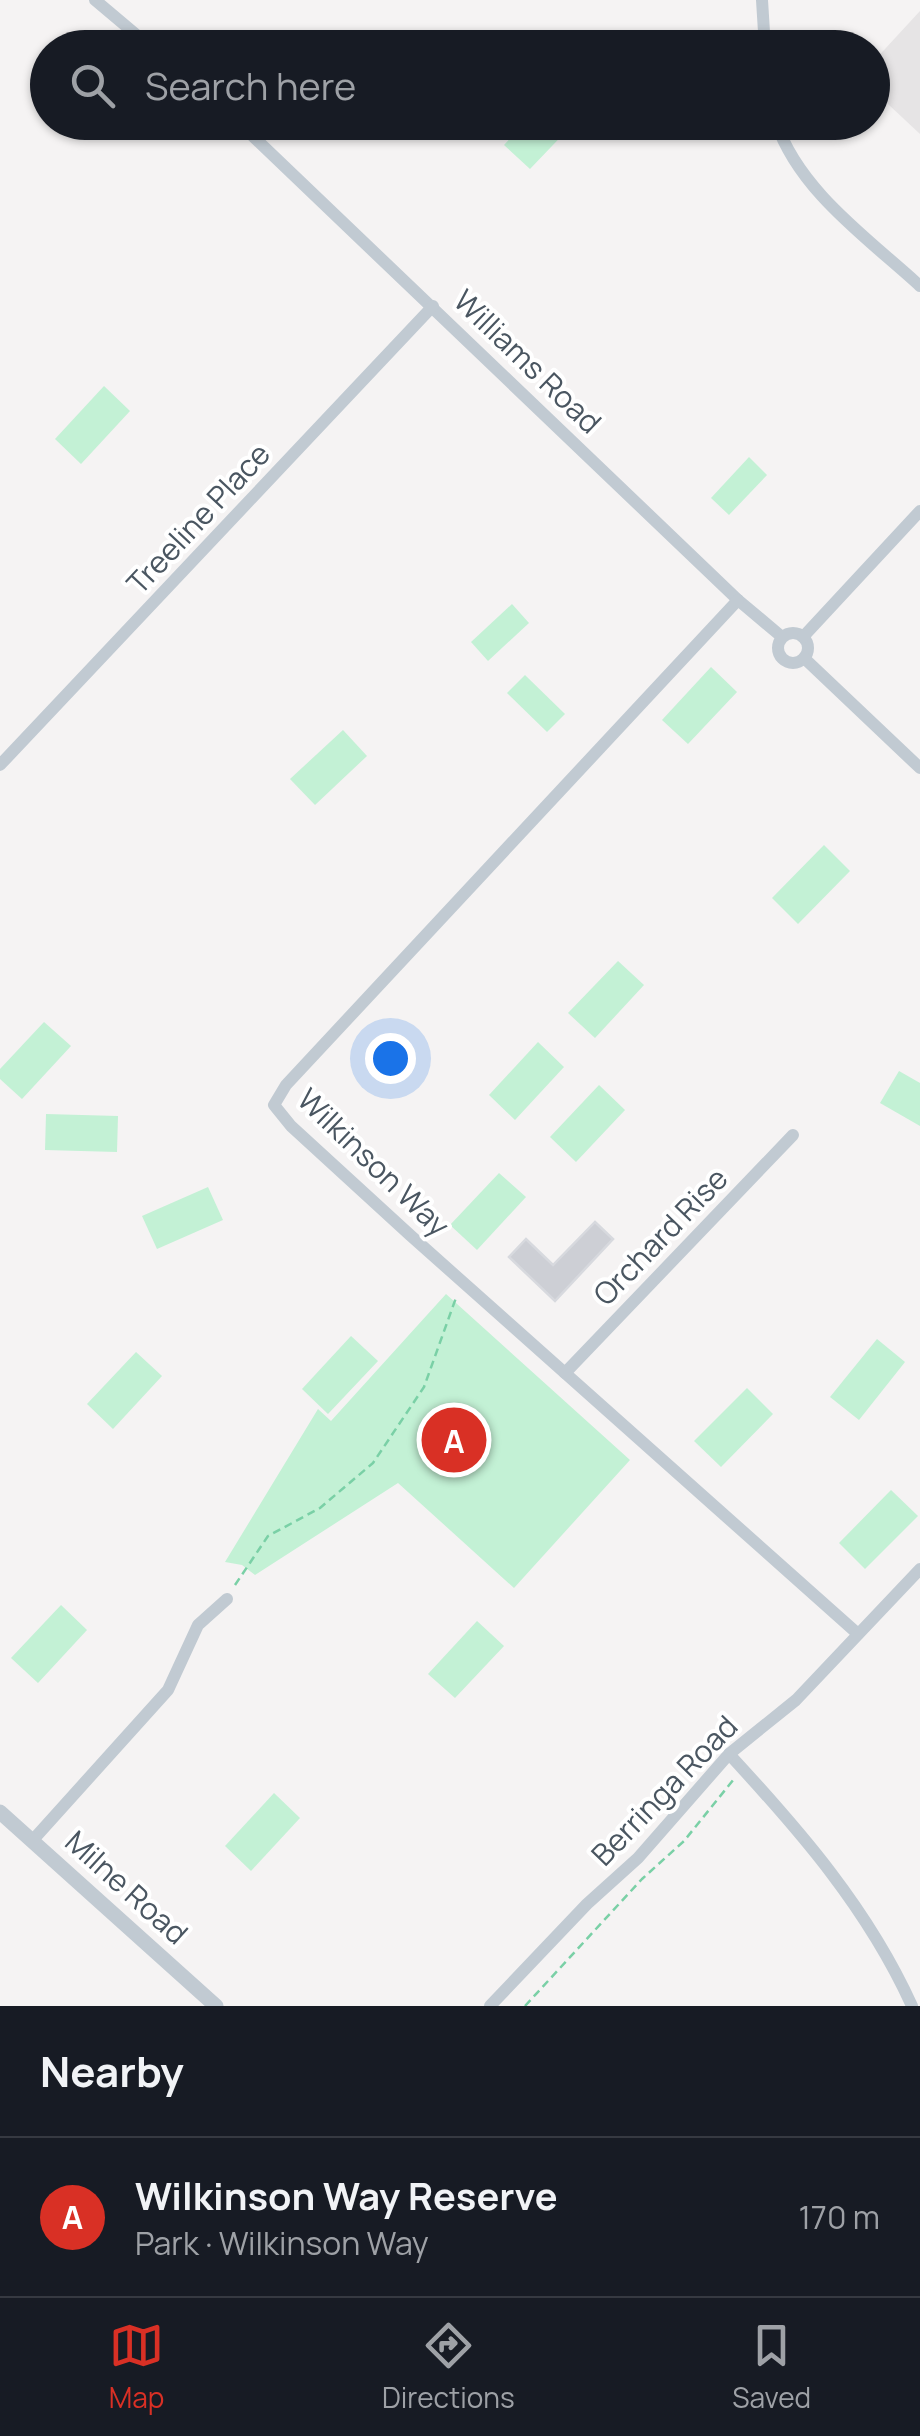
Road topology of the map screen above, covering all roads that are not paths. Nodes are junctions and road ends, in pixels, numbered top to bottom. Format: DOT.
graph roads {
  1 [pos="95,0"];
  2 [pos="762,0"];
  3 [pos="131,30"];
  4 [pos="763,30"];
  5 [pos="257,140"];
  6 [pos="781,140"];
  7 [pos="920,286"];
  8 [pos="434,306"];
  9 [pos="920,511"];
  10 [pos="738,600"];
  11 [pos="803,637"];
  12 [pos="782,638"];
  13 [pos="804,658"];
  14 [pos="0,766"];
  15 [pos="920,768"];
  16 [pos="793,1135"];
  17 [pos="565,1373"];
  18 [pos="920,1569"];
  19 [pos="227,1600"];
  20 [pos="858,1634"];
  21 [pos="729,1754"];
  22 [pos="0,1812"];
  23 [pos="32,1841"];
  24 [pos="216,2006"];
  25 [pos="490,2006"];
  26 [pos="912,2006"];
  1 -- 3 [label="street"];
  2 -- 4 [label="street"];
  5 -- 8 [label="street, Williams Road"];
  6 -- 7 [label="street"];
  8 -- 10 [label="street, Williams Road"];
  8 -- 14 [label="street, Treeline Place"];
  9 -- 11 [label="street"];
  10 -- 12 [label="street, Williams Road"];
  10 -- 17 [label="street, Wilkinson Way"];
  11 -- 12 [label="street"];
  11 -- 13 [label="street"];
  12 -- 13 [label="street"];
  13 -- 15 [label="street"];
  16 -- 17 [label="street, Orchard Rise"];
  17 -- 20 [label="street, Wilkinson Way"];
  18 -- 20 [label="street, Berringa Road"];
  19 -- 23 [label="street"];
  20 -- 21 [label="street, Berringa Road"];
  21 -- 25 [label="street, Berringa Road"];
  21 -- 26 [label="street"];
  22 -- 23 [label="street, Milne Road"];
  23 -- 24 [label="street, Milne Road"];
}
